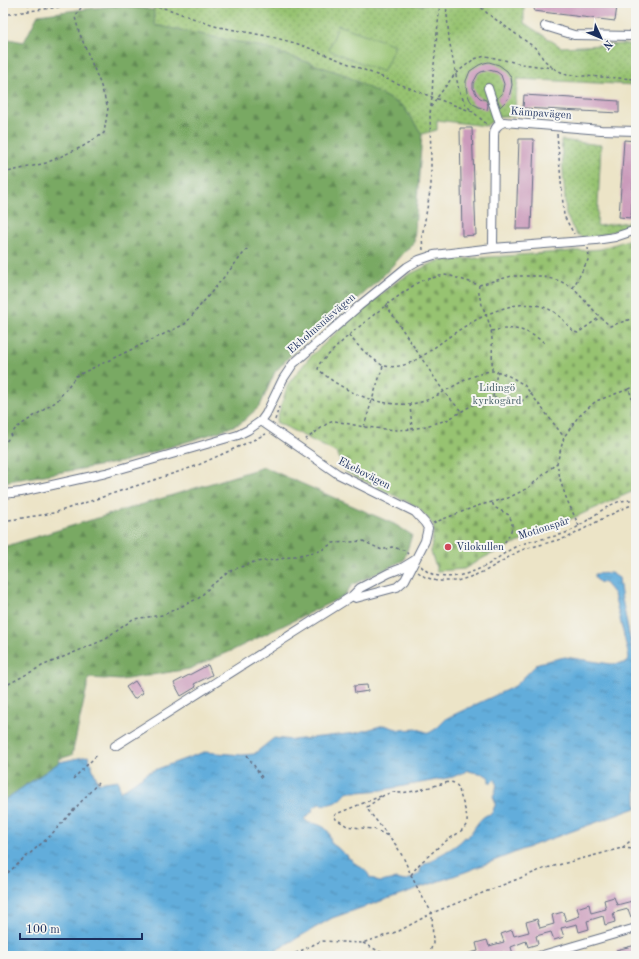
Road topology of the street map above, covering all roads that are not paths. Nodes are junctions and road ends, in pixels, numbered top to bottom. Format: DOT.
graph roads {
  1 [pos="636,25"];
  2 [pos="545,26"];
  3 [pos="634,36"];
  4 [pos="488,88"];
  5 [pos="500,124"];
  6 [pos="636,131"];
  7 [pos="636,230"];
  8 [pos="493,248"];
  9 [pos="261,421"];
  10 [pos="4,494"];
  11 [pos="414,562"];
  12 [pos="352,596"];
  13 [pos="115,746"];
  14 [pos="636,928"];
  15 [pos="540,956"];
  1 -- 3 [label="street"];
  2 -- 3 [label="street"];
  4 -- 5 [label="street"];
  5 -- 6 [label="street, Kämpavägen"];
  5 -- 8 [label="street, Kämpavägen"];
  7 -- 8 [label="street, Ekholmsnäsvägen"];
  8 -- 9 [label="street, Ekholmsnäsvägen"];
  9 -- 10 [label="street, Ekholmsnäsvägen"];
  9 -- 11 [label="street, Ekebovägen"];
  11 -- 12 [label="street"];
  11 -- 12 [label="street"];
  12 -- 13 [label="street"];
  14 -- 15 [label="street"];
}
